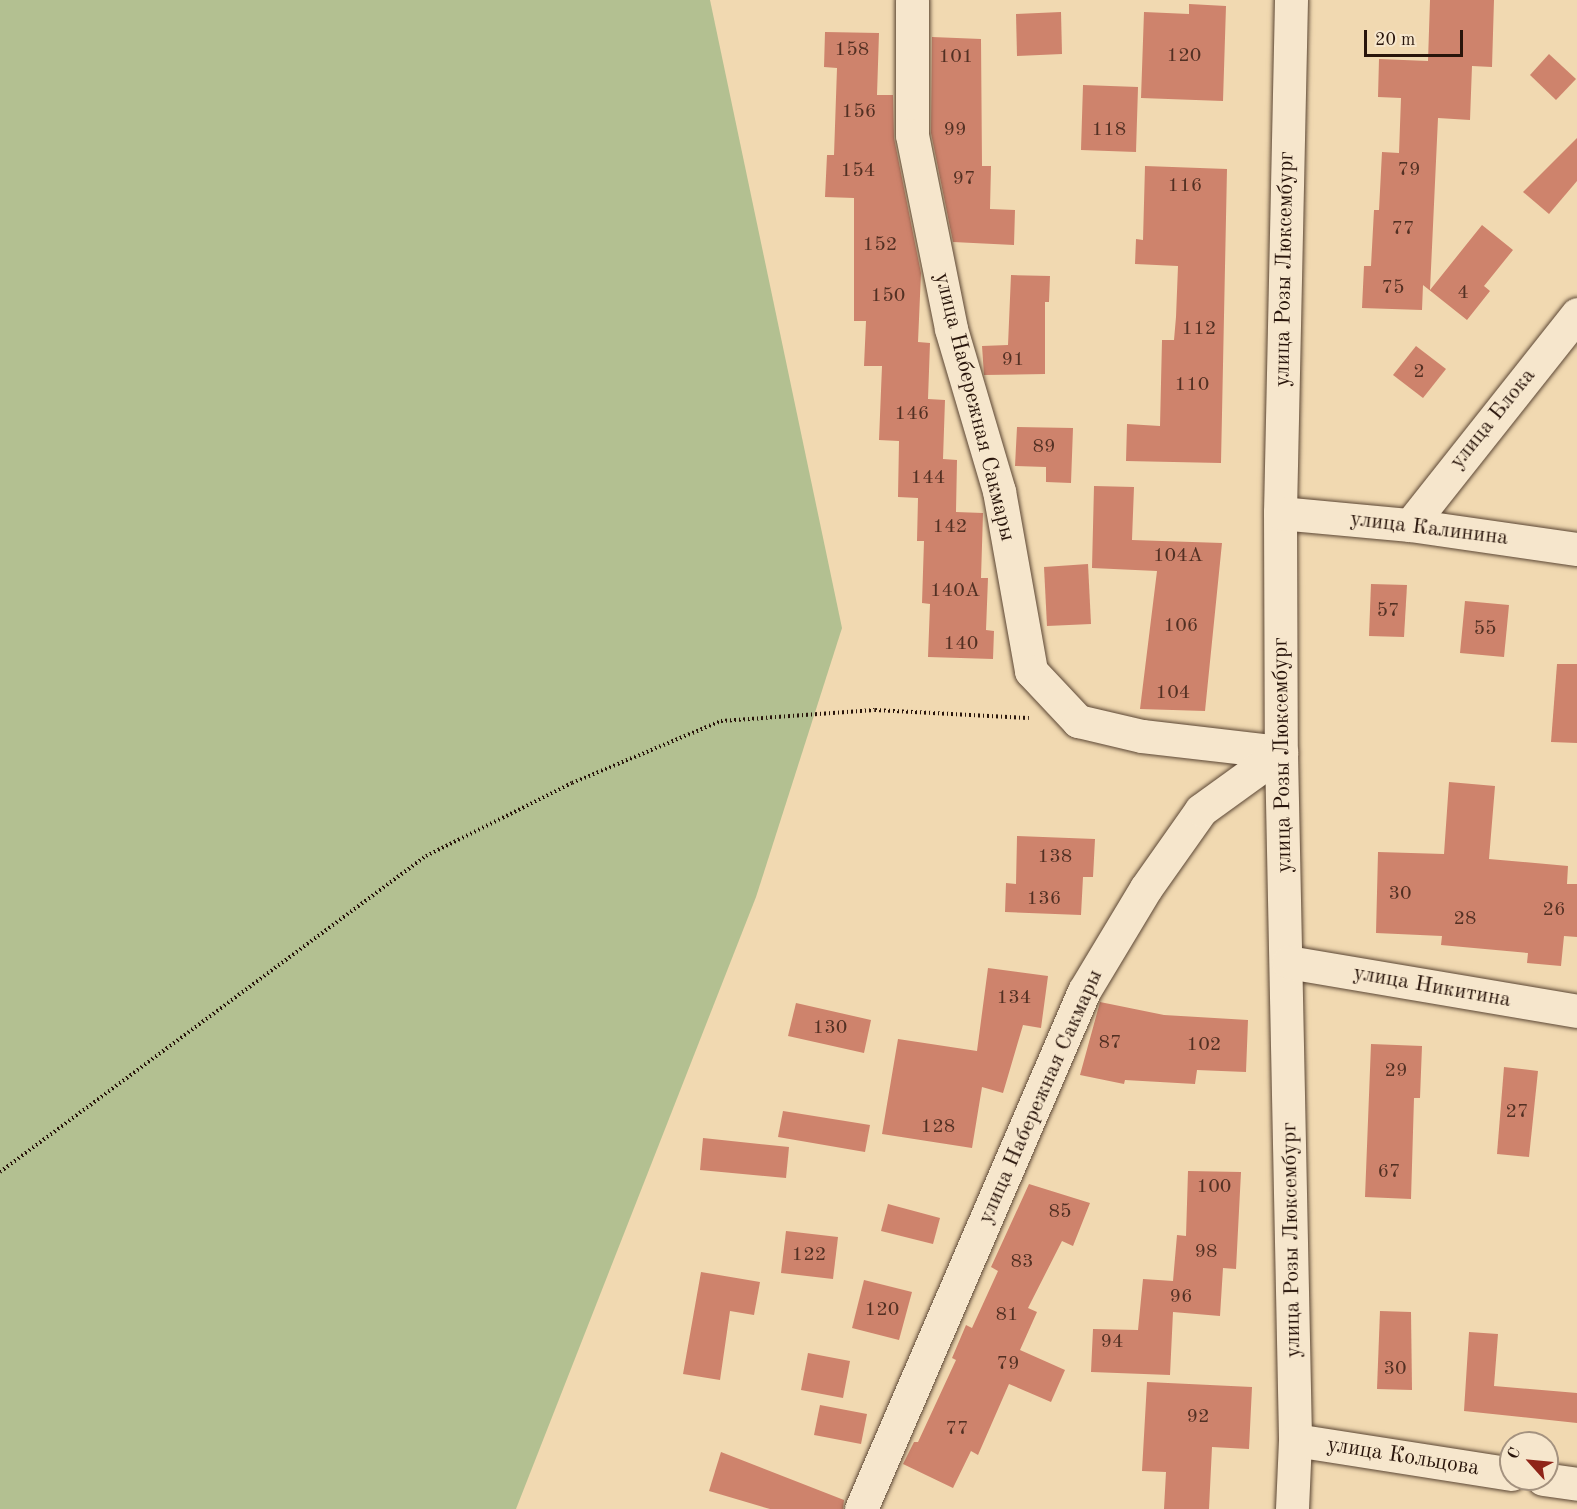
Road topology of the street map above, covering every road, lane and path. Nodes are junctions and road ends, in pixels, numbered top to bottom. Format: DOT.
graph roads {
  1 [pos="912,0"];
  2 [pos="1291,0"];
  3 [pos="1577,314"];
  4 [pos="1280,513"];
  5 [pos="1410,525"];
  6 [pos="1577,549"];
  7 [pos="1078,721"];
  8 [pos="1281,752"];
  9 [pos="1288,962"];
  10 [pos="1577,1011"];
  11 [pos="0,1172"];
  12 [pos="1295,1440"];
  13 [pos="1499,1472"];
  14 [pos="1559,1481"];
  15 [pos="1577,1484"];
  16 [pos="861,1509"];
  17 [pos="1292,1509"];
  1 -- 7 [label="street, улица Набережная Сакмары"];
  2 -- 4 [label="street, улица Розы Люксембург"];
  3 -- 5 [label="street, улица Блока"];
  4 -- 5 [label="street, улица Калинина"];
  4 -- 8 [label="street, улица Розы Люксембург"];
  5 -- 6 [label="street, улица Калинина"];
  7 -- 8 [label="street"];
  7 -- 11 [label="path"];
  8 -- 9 [label="street, улица Розы Люксембург"];
  8 -- 16 [label="street, улица Набережная Сакмары"];
  9 -- 10 [label="street, улица Никитина"];
  9 -- 12 [label="street, улица Розы Люксембург"];
  12 -- 13 [label="street, улица Кольцова"];
  12 -- 17 [label="street, улица Розы Люксембург"];
  14 -- 15 [label="street"];
}
